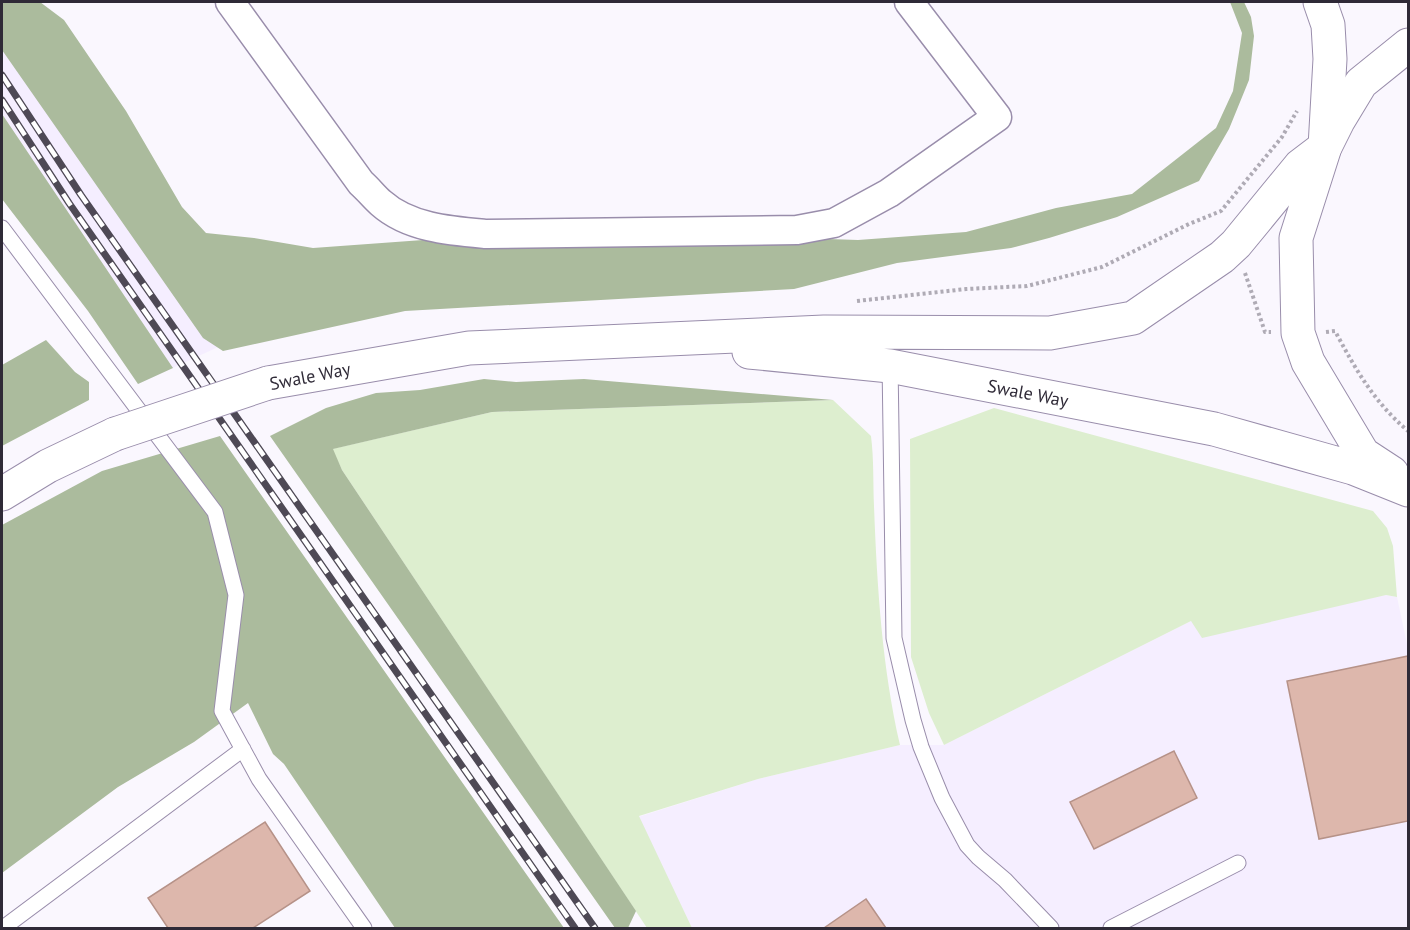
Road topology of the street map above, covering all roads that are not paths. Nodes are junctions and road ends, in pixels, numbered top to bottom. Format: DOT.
graph roads {
  1 [pos="230,2"];
  2 [pos="909,2"];
  3 [pos="1320,2"];
  4 [pos="1408,45"];
  5 [pos="1325,147"];
  6 [pos="2,228"];
  7 [pos="887,332"];
  8 [pos="639,341"];
  9 [pos="890,366"];
  10 [pos="1408,483"];
  11 [pos="1408,490"];
  12 [pos="2,494"];
  13 [pos="243,749"];
  14 [pos="1238,863"];
  15 [pos="3,928"];
  16 [pos="364,928"];
  17 [pos="1051,928"];
  18 [pos="1111,928"];
  1 -- 2 [label="street"];
  3 -- 5 [label="main road"];
  4 -- 5 [label="main road"];
  5 -- 7 [label="main road, Swale Way"];
  5 -- 10 [label="main road"];
  6 -- 13 [label="lane"];
  7 -- 8 [label="main road, Swale Way"];
  7 -- 9 [label="lane"];
  8 -- 9 [label="main road, Swale Way"];
  8 -- 12 [label="main road, Swale Way, bridge"];
  9 -- 11 [label="main road, Swale Way"];
  9 -- 17 [label="lane"];
  13 -- 15 [label="lane"];
  13 -- 16 [label="lane"];
  14 -- 18 [label="lane"];
}
